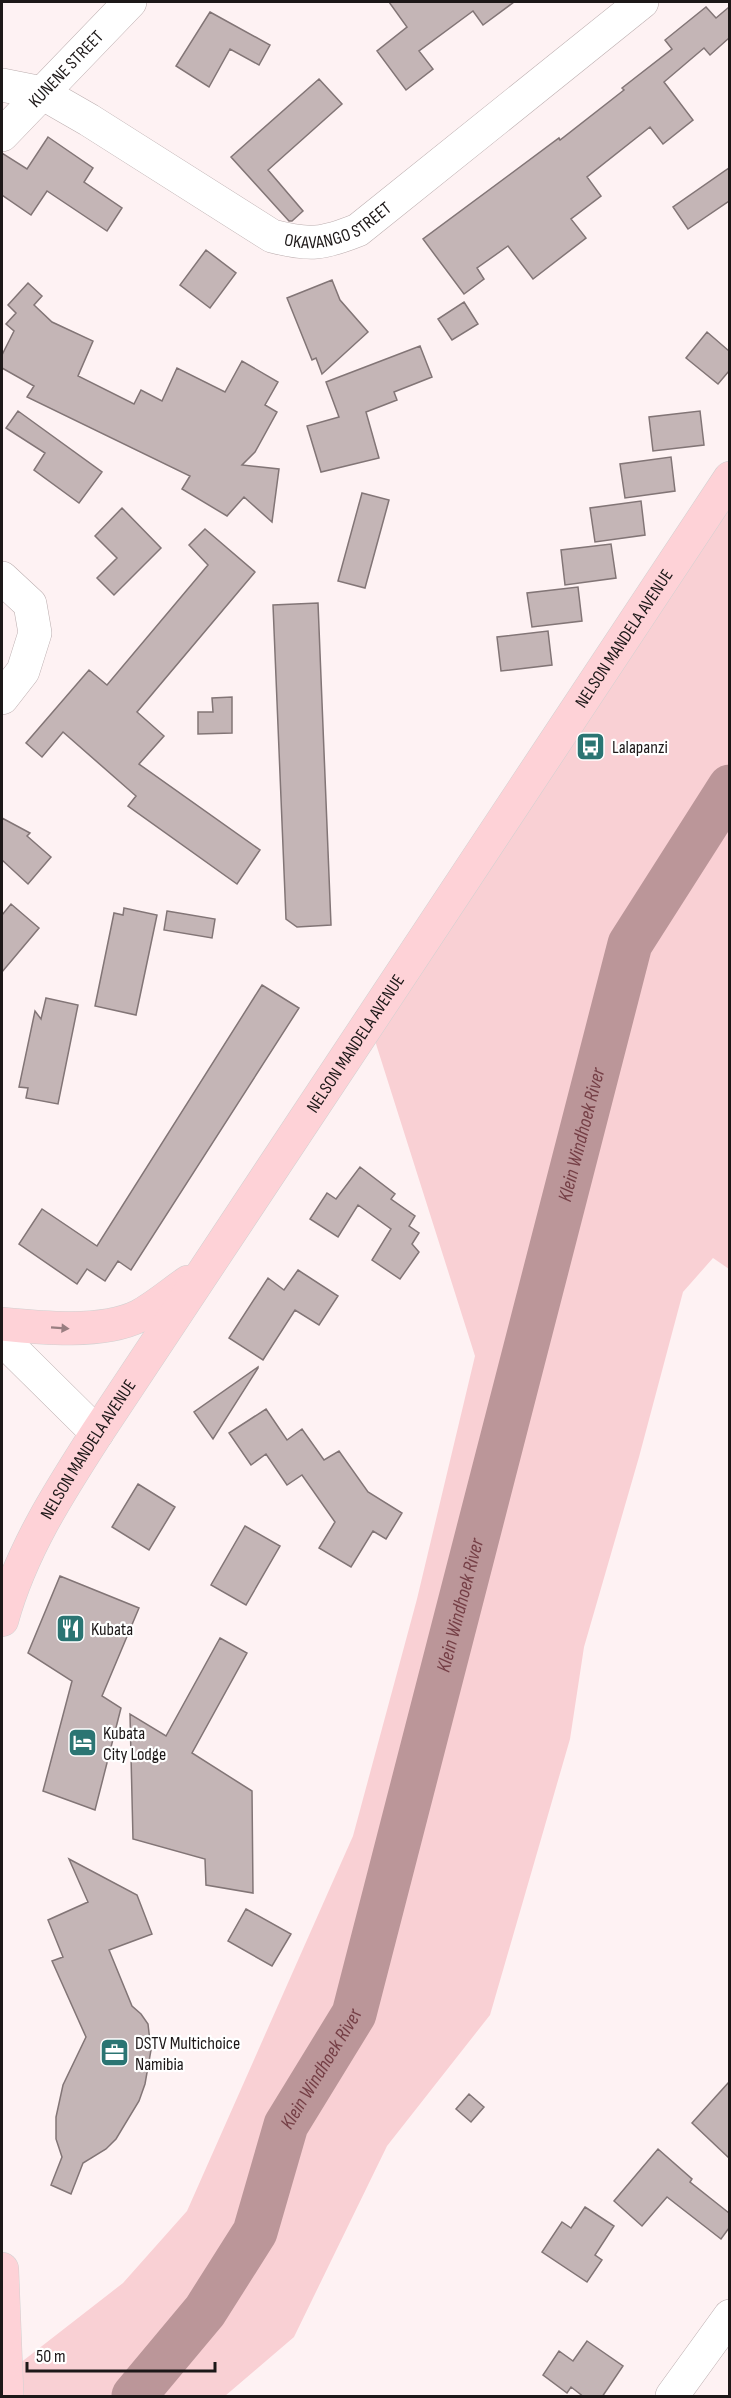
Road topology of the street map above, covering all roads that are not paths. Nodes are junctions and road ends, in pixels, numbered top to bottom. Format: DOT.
graph roads {
  1 [pos="130,2"];
  2 [pos="642,2"];
  3 [pos="2,85"];
  4 [pos="42,93"];
  5 [pos="2,135"];
  6 [pos="729,478"];
  7 [pos="2,578"];
  8 [pos="2,698"];
  9 [pos="203,1271"];
  10 [pos="2,1323"];
  11 [pos="2,1339"];
  12 [pos="97,1432"];
  13 [pos="2,1620"];
  14 [pos="2,2269"];
  15 [pos="729,2316"];
  16 [pos="7,2397"];
  17 [pos="672,2397"];
  1 -- 4 [label="street, KUNENE STREET"];
  2 -- 4 [label="street, OKAVANGO STREET"];
  3 -- 4 [label="street, OKAVANGO STREET"];
  4 -- 5 [label="street, KUNENE STREET"];
  6 -- 9 [label="main road, NELSON MANDELA AVENUE"];
  7 -- 8 [label="street"];
  10 -- 9 [label="main road, one-way"];
  9 -- 12 [label="main road, NELSON MANDELA AVENUE"];
  11 -- 12 [label="street"];
  12 -- 13 [label="main road, NELSON MANDELA AVENUE"];
  14 -- 16 [label="main road"];
  15 -- 17 [label="street"];
}
